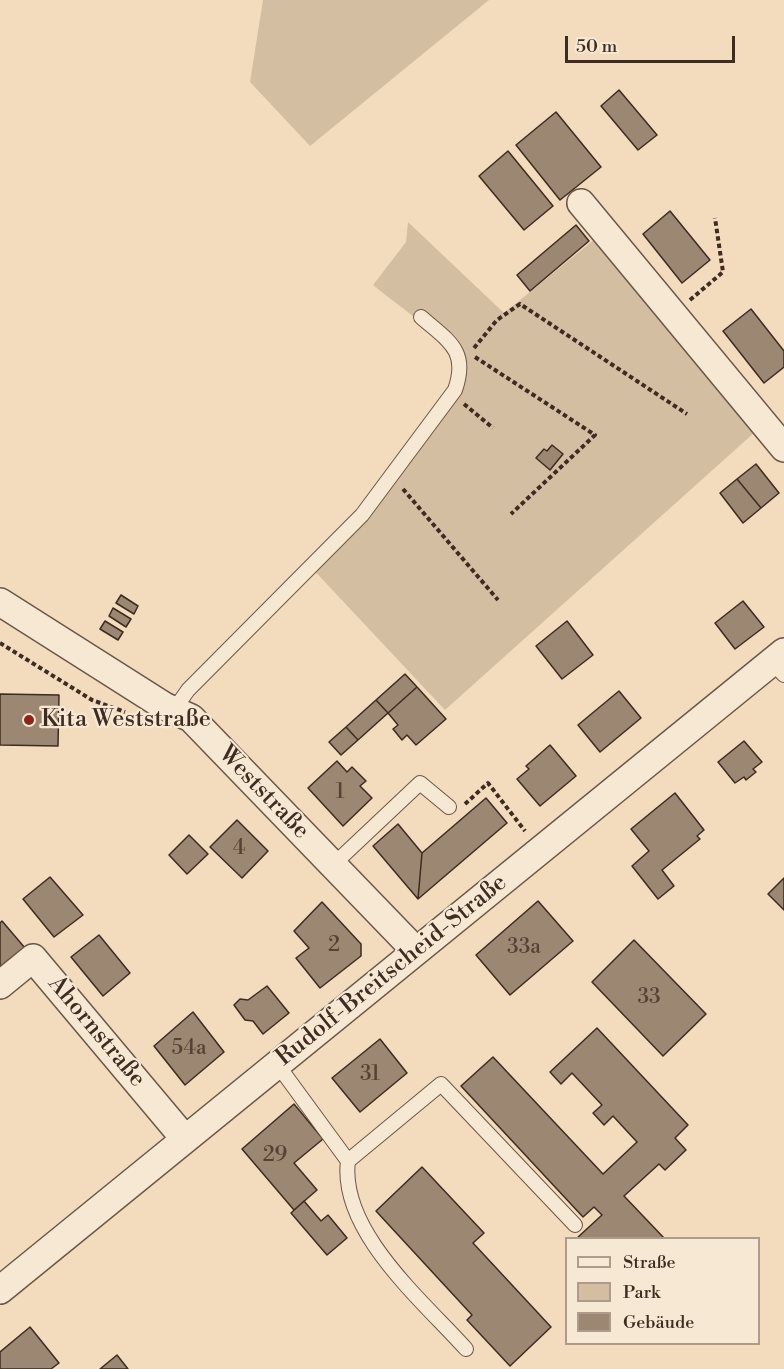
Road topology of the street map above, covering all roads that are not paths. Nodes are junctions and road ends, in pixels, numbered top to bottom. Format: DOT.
graph roads {
  1 [pos="581,203"];
  2 [pos="421,317"];
  3 [pos="784,448"];
  4 [pos="0,602"];
  5 [pos="780,663"];
  6 [pos="169,708"];
  7 [pos="449,807"];
  8 [pos="333,866"];
  9 [pos="416,951"];
  10 [pos="0,985"];
  11 [pos="277,1064"];
  12 [pos="185,1139"];
  13 [pos="348,1161"];
  14 [pos="575,1225"];
  15 [pos="0,1290"];
  16 [pos="466,1349"];
  1 -- 3 [label="street"];
  2 -- 6 [label="lane"];
  4 -- 6 [label="street, Weststraße"];
  5 -- 9 [label="street, Rudolf-Breitscheid-Straße"];
  6 -- 8 [label="street, Weststraße"];
  7 -- 8 [label="lane"];
  8 -- 9 [label="street, Weststraße"];
  9 -- 11 [label="street, Rudolf-Breitscheid-Straße"];
  10 -- 12 [label="street, Ahornstraße"];
  11 -- 12 [label="street, Rudolf-Breitscheid-Straße"];
  11 -- 13 [label="lane"];
  12 -- 15 [label="street, Rudolf-Breitscheid-Straße"];
  13 -- 14 [label="lane"];
  13 -- 16 [label="lane"];
}
